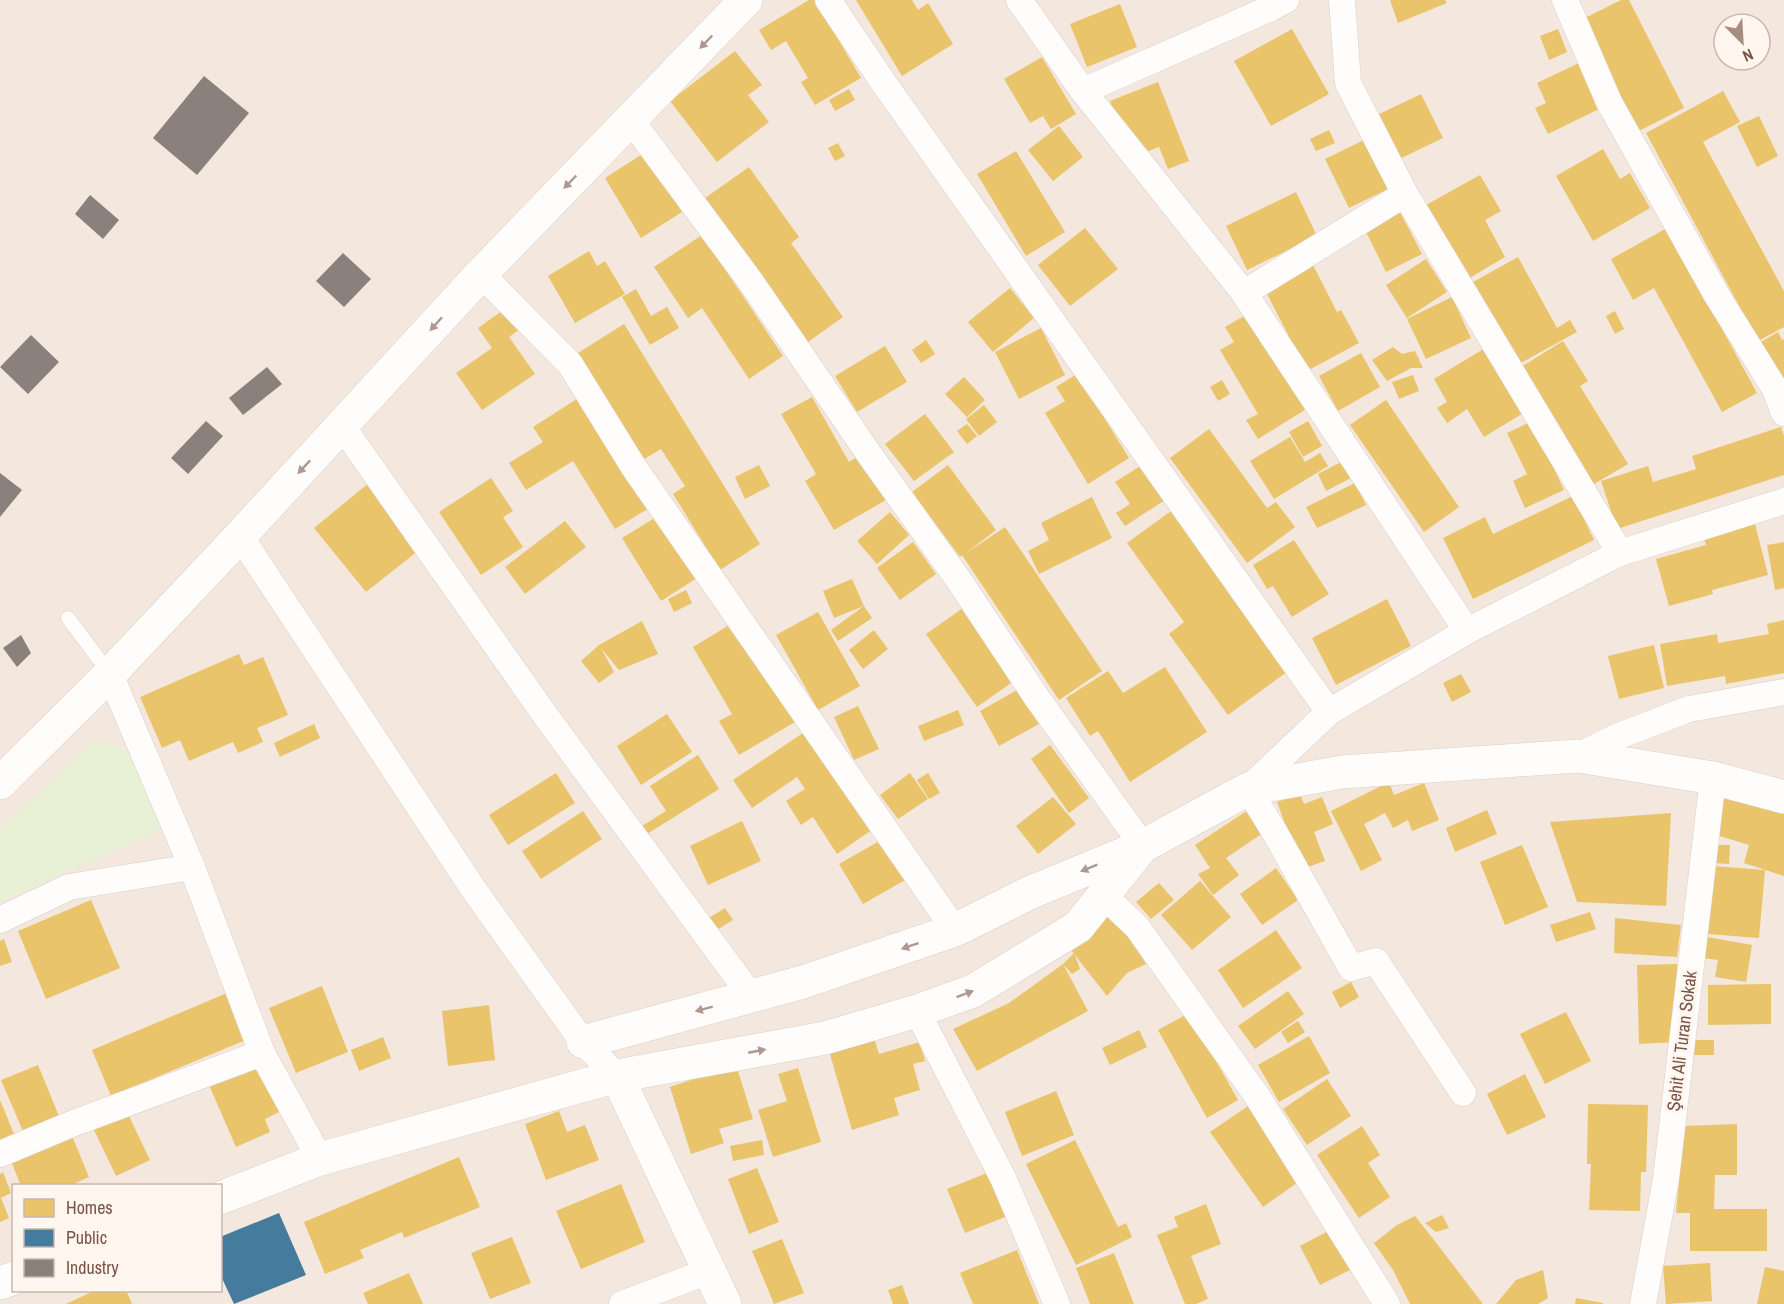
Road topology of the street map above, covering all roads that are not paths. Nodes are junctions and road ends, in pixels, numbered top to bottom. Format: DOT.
graph roads {
  1 [pos="746,0"];
  2 [pos="828,0"];
  3 [pos="1019,0"];
  4 [pos="1286,0"];
  5 [pos="1342,0"];
  6 [pos="1565,0"];
  7 [pos="1083,91"];
  8 [pos="631,120"];
  9 [pos="1405,194"];
  10 [pos="481,274"];
  11 [pos="1244,293"];
  12 [pos="1784,413"];
  13 [pos="342,426"];
  14 [pos="1784,501"];
  15 [pos="240,536"];
  16 [pos="1620,553"];
  17 [pos="68,618"];
  18 [pos="1467,631"];
  19 [pos="110,674"];
  20 [pos="1784,692"];
  21 [pos="1329,712"];
  22 [pos="1578,756"];
  23 [pos="1713,778"];
  24 [pos="0,783"];
  25 [pos="1248,789"];
  26 [pos="1784,797"];
  27 [pos="1143,846"];
  28 [pos="192,867"];
  29 [pos="1103,895"];
  30 [pos="0,920"];
  31 [pos="955,930"];
  32 [pos="751,996"];
  33 [pos="917,1011"];
  34 [pos="584,1042"];
  35 [pos="262,1053"];
  36 [pos="616,1076"];
  37 [pos="1464,1093"];
  38 [pos="0,1154"];
  39 [pos="320,1159"];
  40 [pos="222,1197"];
  41 [pos="709,1271"];
  42 [pos="622,1304"];
  43 [pos="725,1304"];
  44 [pos="1057,1304"];
  45 [pos="1387,1304"];
  46 [pos="1643,1304"];
  1 -- 8 [label="street, one-way"];
  2 -- 21 [label="street"];
  3 -- 7 [label="street"];
  4 -- 7 [label="street"];
  5 -- 9 [label="street"];
  6 -- 12 [label="street"];
  7 -- 11 [label="street"];
  8 -- 10 [label="street, one-way"];
  8 -- 27 [label="street"];
  9 -- 11 [label="street"];
  9 -- 16 [label="street"];
  10 -- 13 [label="street, one-way"];
  10 -- 31 [label="street"];
  11 -- 18 [label="street"];
  13 -- 15 [label="street, one-way"];
  13 -- 32 [label="street"];
  14 -- 16 [label="street"];
  15 -- 19 [label="street"];
  15 -- 34 [label="street"];
  16 -- 18 [label="street"];
  17 -- 19 [label="lane"];
  18 -- 21 [label="street"];
  19 -- 24 [label="street"];
  19 -- 28 [label="street"];
  20 -- 22 [label="street"];
  21 -- 25 [label="street"];
  22 -- 23 [label="street"];
  22 -- 25 [label="street"];
  23 -- 26 [label="street"];
  23 -- 46 [label="street, Şehit Ali Turan Sokak"];
  25 -- 27 [label="street"];
  25 -- 37 [label="street"];
  27 -- 29 [label="street"];
  27 -- 31 [label="street, one-way"];
  28 -- 30 [label="street"];
  28 -- 35 [label="street"];
  33 -- 29 [label="street, one-way"];
  29 -- 45 [label="street"];
  31 -- 32 [label="street, one-way"];
  32 -- 34 [label="street, one-way"];
  36 -- 33 [label="street, one-way"];
  33 -- 44 [label="street"];
  34 -- 36 [label="street"];
  35 -- 38 [label="street"];
  35 -- 39 [label="street"];
  36 -- 39 [label="street"];
  36 -- 41 [label="street"];
  39 -- 40 [label="street"];
  41 -- 42 [label="street"];
  41 -- 43 [label="street"];
}
